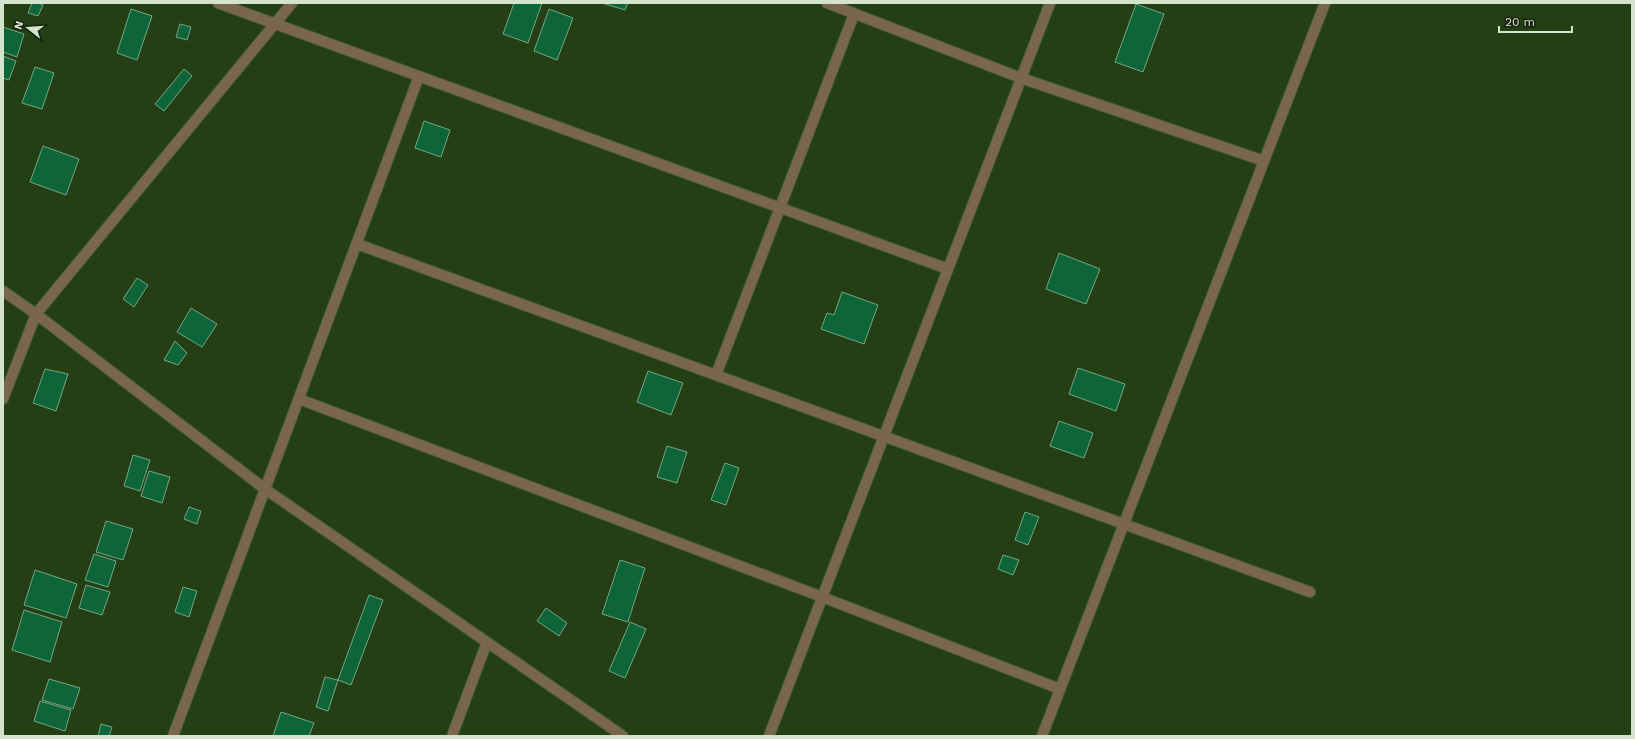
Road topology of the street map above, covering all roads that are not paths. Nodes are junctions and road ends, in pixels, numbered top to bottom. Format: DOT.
graph roads {
  1 [pos="218,3"];
  2 [pos="292,3"];
  3 [pos="827,3"];
  4 [pos="1050,3"];
  5 [pos="1325,3"];
  6 [pos="854,14"];
  7 [pos="275,24"];
  8 [pos="419,76"];
  9 [pos="1021,78"];
  10 [pos="1264,161"];
  11 [pos="780,208"];
  12 [pos="357,244"];
  13 [pos="948,268"];
  14 [pos="3,291"];
  15 [pos="36,314"];
  16 [pos="716,375"];
  17 [pos="3,399"];
  18 [pos="299,399"];
  19 [pos="884,436"];
  20 [pos="265,489"];
  21 [pos="1124,524"];
  22 [pos="1310,592"];
  23 [pos="822,597"];
  24 [pos="487,642"];
  25 [pos="1060,690"];
  26 [pos="173,736"];
  27 [pos="452,736"];
  28 [pos="623,736"];
  29 [pos="769,736"];
  30 [pos="1042,736"];
  1 -- 7 [label="street"];
  2 -- 7 [label="street"];
  3 -- 6 [label="street"];
  4 -- 9 [label="street"];
  5 -- 10 [label="street"];
  6 -- 9 [label="street"];
  6 -- 11 [label="street"];
  7 -- 8 [label="street"];
  7 -- 15 [label="street"];
  8 -- 11 [label="street"];
  8 -- 12 [label="street"];
  9 -- 10 [label="street"];
  9 -- 13 [label="street"];
  10 -- 21 [label="street"];
  11 -- 13 [label="street"];
  11 -- 16 [label="street"];
  12 -- 16 [label="street"];
  12 -- 18 [label="street"];
  13 -- 19 [label="street"];
  14 -- 15 [label="street"];
  15 -- 17 [label="street"];
  15 -- 20 [label="street"];
  16 -- 19 [label="street"];
  18 -- 20 [label="street"];
  18 -- 23 [label="street"];
  19 -- 21 [label="street"];
  19 -- 23 [label="street"];
  20 -- 24 [label="street"];
  20 -- 26 [label="street"];
  21 -- 22 [label="street"];
  21 -- 25 [label="street"];
  23 -- 25 [label="street"];
  23 -- 29 [label="street"];
  24 -- 27 [label="street"];
  24 -- 28 [label="street"];
  25 -- 30 [label="street"];
}
